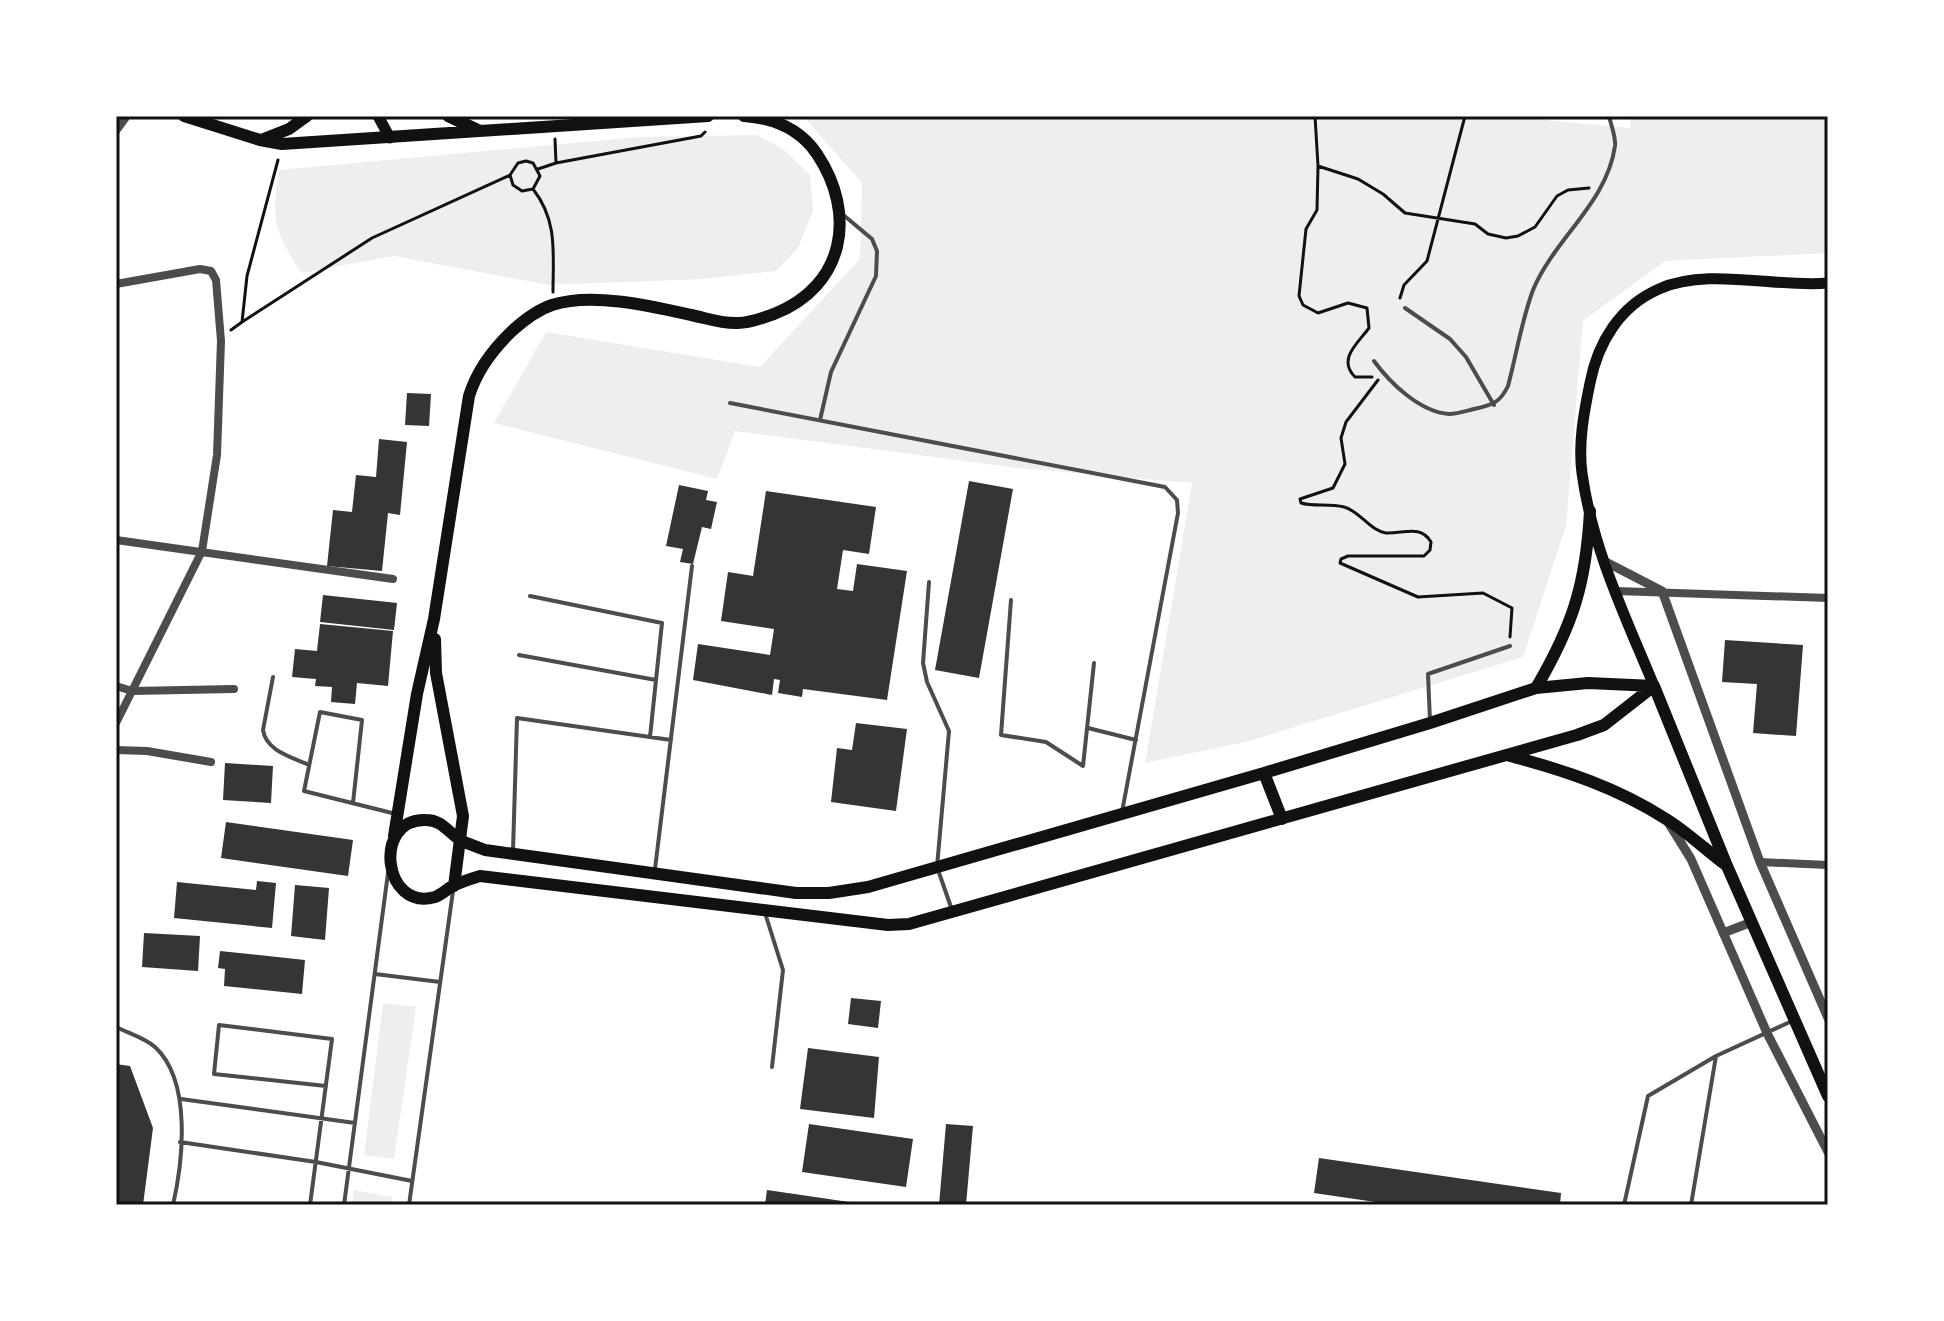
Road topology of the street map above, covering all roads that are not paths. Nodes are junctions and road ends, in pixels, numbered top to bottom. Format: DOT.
graph roads {
  1 [pos="127,116"];
  2 [pos="184,116"];
  3 [pos="307,116"];
  4 [pos="378,116"];
  5 [pos="448,116"];
  6 [pos="708,116"];
  7 [pos="744,116"];
  8 [pos="1609,116"];
  9 [pos="648,118"];
  10 [pos="116,131"];
  11 [pos="483,132"];
  12 [pos="390,138"];
  13 [pos="260,140"];
  14 [pos="839,211"];
  15 [pos="1828,283"];
  16 [pos="116,284"];
  17 [pos="1405,308"];
  18 [pos="1374,361"];
  19 [pos="730,403"];
  20 [pos="1494,405"];
  21 [pos="820,420"];
  22 [pos="1590,511"];
  23 [pos="116,540"];
  24 [pos="202,551"];
  25 [pos="1604,561"];
  26 [pos="692,566"];
  27 [pos="393,579"];
  28 [pos="929,582"];
  29 [pos="1616,591"];
  30 [pos="1662,591"];
  31 [pos="530,596"];
  32 [pos="1828,598"];
  33 [pos="1011,600"];
  34 [pos="434,619"];
  35 [pos="1510,646"];
  36 [pos="519,655"];
  37 [pos="1094,663"];
  38 [pos="273,677"];
  39 [pos="656,680"];
  40 [pos="116,686"];
  41 [pos="1654,686"];
  42 [pos="1536,688"];
  43 [pos="234,689"];
  44 [pos="132,691"];
  45 [pos="116,723"];
  46 [pos="1430,723"];
  47 [pos="1088,728"];
  48 [pos="650,737"];
  49 [pos="671,740"];
  50 [pos="1136,740"];
  51 [pos="116,750"];
  52 [pos="1510,756"];
  53 [pos="211,762"];
  54 [pos="309,765"];
  55 [pos="1264,773"];
  56 [pos="353,803"];
  57 [pos="398,814"];
  58 [pos="1121,814"];
  59 [pos="1282,819"];
  60 [pos="1667,819"];
  61 [pos="394,836"];
  62 [pos="460,840"];
  63 [pos="513,854"];
  64 [pos="1760,862"];
  65 [pos="1828,865"];
  66 [pos="389,866"];
  67 [pos="1727,866"];
  68 [pos="937,867"];
  69 [pos="655,873"];
  70 [pos="454,886"];
  71 [pos="764,910"];
  72 [pos="952,913"];
  73 [pos="1752,922"];
  74 [pos="1723,933"];
  75 [pos="375,974"];
  76 [pos="440,982"];
  77 [pos="1828,1018"];
  78 [pos="1794,1020"];
  79 [pos="116,1027"];
  80 [pos="1767,1033"];
  81 [pos="1716,1056"];
  82 [pos="772,1067"];
  83 [pos="326,1086"];
  84 [pos="1828,1096"];
  85 [pos="181,1099"];
  86 [pos="321,1118"];
  87 [pos="355,1123"];
  88 [pos="180,1142"];
  89 [pos="1828,1152"];
  90 [pos="316,1162"];
  91 [pos="349,1170"];
  92 [pos="412,1181"];
  93 [pos="173,1205"];
  94 [pos="310,1205"];
  95 [pos="344,1205"];
  96 [pos="409,1205"];
  97 [pos="1624,1205"];
  98 [pos="1691,1205"];
  1 -- 10 [label="street"];
  2 -- 13 [label="main road"];
  3 -- 13 [label="main road"];
  4 -- 12 [label="main road"];
  5 -- 11 [label="main road"];
  6 -- 9 [label="main road"];
  7 -- 14 [label="main road"];
  8 -- 20 [label="lane"];
  9 -- 11 [label="main road"];
  11 -- 12 [label="main road"];
  12 -- 13 [label="main road"];
  14 -- 21 [label="lane"];
  14 -- 34 [label="main road"];
  15 -- 22 [label="main road"];
  16 -- 24 [label="street"];
  17 -- 20 [label="lane"];
  18 -- 20 [label="lane"];
  19 -- 21 [label="lane"];
  21 -- 50 [label="lane"];
  22 -- 25 [label="main road"];
  22 -- 42 [label="main road"];
  23 -- 24 [label="street"];
  24 -- 27 [label="street"];
  24 -- 44 [label="street"];
  25 -- 29 [label="main road"];
  25 -- 30 [label="street"];
  26 -- 49 [label="lane"];
  28 -- 68 [label="lane"];
  29 -- 30 [label="street"];
  29 -- 41 [label="main road"];
  30 -- 32 [label="street"];
  30 -- 64 [label="street"];
  31 -- 39 [label="lane"];
  33 -- 47 [label="lane"];
  34 -- 57 [label="main road"];
  34 -- 62 [label="main road"];
  35 -- 46 [label="lane"];
  36 -- 39 [label="lane"];
  37 -- 47 [label="lane"];
  38 -- 54 [label="lane"];
  39 -- 48 [label="lane"];
  40 -- 44 [label="street"];
  41 -- 42 [label="main road"];
  41 -- 52 [label="main road"];
  41 -- 67 [label="main road"];
  42 -- 46 [label="main road"];
  43 -- 44 [label="street"];
  44 -- 45 [label="street"];
  46 -- 55 [label="main road"];
  47 -- 50 [label="lane"];
  48 -- 49 [label="lane"];
  48 -- 63 [label="lane"];
  49 -- 69 [label="lane"];
  50 -- 58 [label="lane"];
  51 -- 53 [label="street"];
  52 -- 59 [label="main road"];
  52 -- 60 [label="main road"];
  54 -- 56 [label="lane"];
  54 -- 56 [label="lane"];
  55 -- 58 [label="main road"];
  55 -- 59 [label="main road"];
  56 -- 57 [label="lane"];
  57 -- 61 [label="main road"];
  58 -- 68 [label="main road"];
  59 -- 72 [label="main road"];
  60 -- 67 [label="main road"];
  60 -- 74 [label="street"];
  61 -- 62 [label="main road"];
  61 -- 66 [label="main road"];
  62 -- 63 [label="main road"];
  62 -- 70 [label="main road"];
  63 -- 69 [label="main road"];
  64 -- 65 [label="street"];
  64 -- 77 [label="street"];
  66 -- 70 [label="main road"];
  66 -- 75 [label="lane"];
  67 -- 73 [label="main road"];
  68 -- 69 [label="main road"];
  68 -- 72 [label="lane"];
  70 -- 71 [label="main road"];
  70 -- 76 [label="lane"];
  71 -- 72 [label="main road"];
  71 -- 82 [label="lane"];
  73 -- 74 [label="street"];
  73 -- 78 [label="main road"];
  74 -- 80 [label="street"];
  75 -- 76 [label="lane"];
  75 -- 87 [label="lane"];
  76 -- 92 [label="lane"];
  78 -- 80 [label="lane"];
  78 -- 84 [label="main road"];
  79 -- 85 [label="lane"];
  80 -- 81 [label="lane"];
  80 -- 89 [label="street"];
  81 -- 97 [label="lane"];
  81 -- 98 [label="lane"];
  83 -- 83 [label="lane"];
  83 -- 86 [label="lane"];
  85 -- 86 [label="lane"];
  85 -- 88 [label="lane"];
  86 -- 87 [label="lane"];
  86 -- 90 [label="lane"];
  87 -- 91 [label="lane"];
  88 -- 90 [label="lane"];
  88 -- 93 [label="lane"];
  90 -- 91 [label="lane"];
  90 -- 94 [label="lane"];
  91 -- 92 [label="lane"];
  91 -- 95 [label="lane"];
  92 -- 96 [label="lane"];
}
